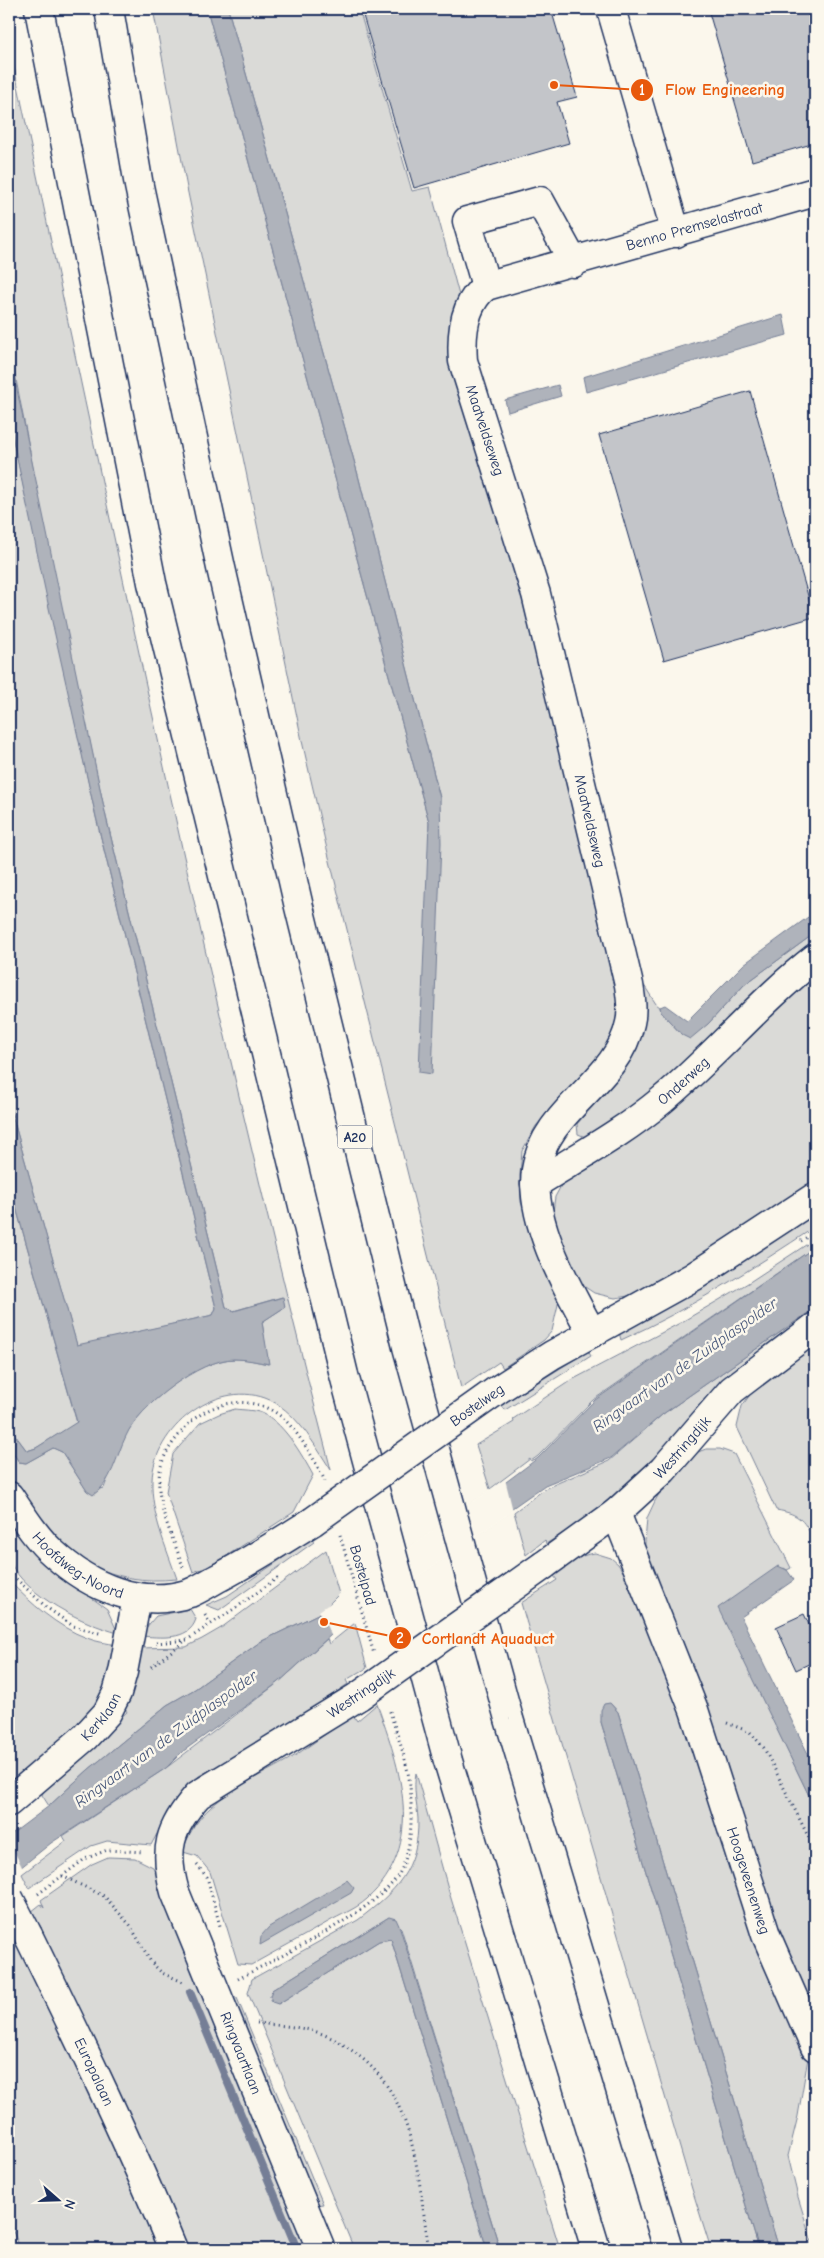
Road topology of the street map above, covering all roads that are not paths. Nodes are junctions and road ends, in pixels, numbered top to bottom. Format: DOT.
graph roads {
  1 [pos="39,9"];
  2 [pos="109,9"];
  3 [pos="611,9"];
  4 [pos="815,192"];
  5 [pos="676,233"];
  6 [pos="574,263"];
  7 [pos="486,286"];
  8 [pos="815,958"];
  9 [pos="535,1184"];
  10 [pos="815,1197"];
  11 [pos="815,1326"];
  12 [pos="592,1333"];
  13 [pos="9,1496"];
  14 [pos="616,1514"];
  15 [pos="137,1598"];
  16 [pos="9,1802"];
  17 [pos="168,1856"];
  18 [pos="9,1898"];
  19 [pos="815,2047"];
  20 [pos="173,2249"];
  21 [pos="321,2249"];
  22 [pos="596,2249"];
  23 [pos="668,2249"];
  1 -- 22 [label="main road"];
  2 -- 23 [label="main road, A20"];
  3 -- 5 [label="main road"];
  4 -- 5 [label="main road, Benno Premselastraat"];
  5 -- 6 [label="main road, Benno Premselastraat"];
  6 -- 7 [label="main road, Benno Premselastraat"];
  6 -- 7 [label="main road"];
  7 -- 9 [label="main road, Maatveldseweg"];
  8 -- 9 [label="main road, Onderweg"];
  9 -- 12 [label="main road, Maatveldseweg"];
  10 -- 12 [label="main road, Bostelweg"];
  11 -- 14 [label="main road, Westringdijk"];
  12 -- 15 [label="main road, Bostelweg, bridge"];
  13 -- 15 [label="main road, Hoofdweg-Noord"];
  14 -- 17 [label="main road, Westringdijk, bridge"];
  14 -- 19 [label="main road, Hoogeveenenweg"];
  15 -- 16 [label="main road, Kerklaan"];
  17 -- 21 [label="main road, Ringvaartlaan"];
  18 -- 20 [label="main road, Europalaan, bridge"];
}
